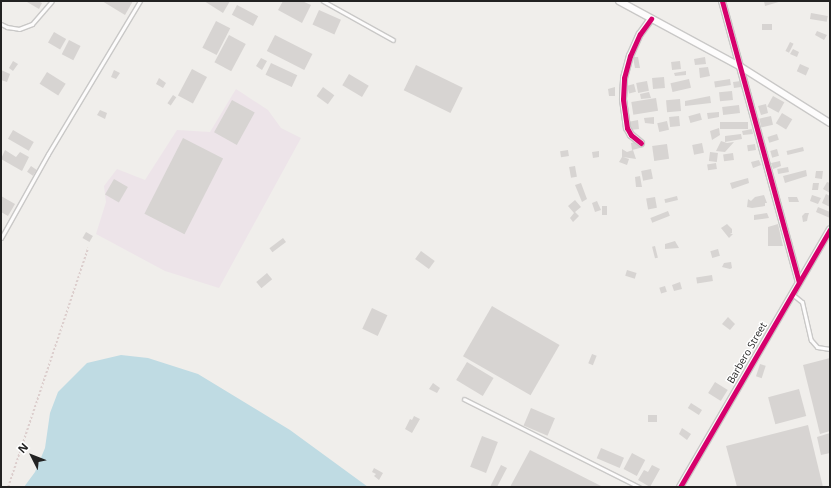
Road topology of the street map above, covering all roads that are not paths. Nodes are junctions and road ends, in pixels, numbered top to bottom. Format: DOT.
graph roads {
  1 [pos="52,1"];
  2 [pos="140,1"];
  3 [pos="323,1"];
  4 [pos="619,1"];
  5 [pos="722,1"];
  6 [pos="651,19"];
  7 [pos="1,24"];
  8 [pos="393,40"];
  9 [pos="741,67"];
  10 [pos="830,122"];
  11 [pos="641,143"];
  12 [pos="830,229"];
  13 [pos="1,238"];
  14 [pos="799,282"];
  15 [pos="792,294"];
  16 [pos="830,349"];
  17 [pos="464,399"];
  18 [pos="639,487"];
  19 [pos="680,487"];
  1 -- 7 [label="lane"];
  2 -- 13 [label="lane"];
  3 -- 8 [label="lane"];
  4 -- 6 [label="street"];
  5 -- 9 [label="street"];
  6 -- 9 [label="street"];
  6 -- 11 [label="street"];
  9 -- 10 [label="street"];
  9 -- 14 [label="street"];
  12 -- 14 [label="street, Barbero Street"];
  14 -- 15 [label="street, Barbero Street"];
  15 -- 16 [label="lane"];
  15 -- 19 [label="street, Barbero Street"];
  17 -- 18 [label="lane"];
}
